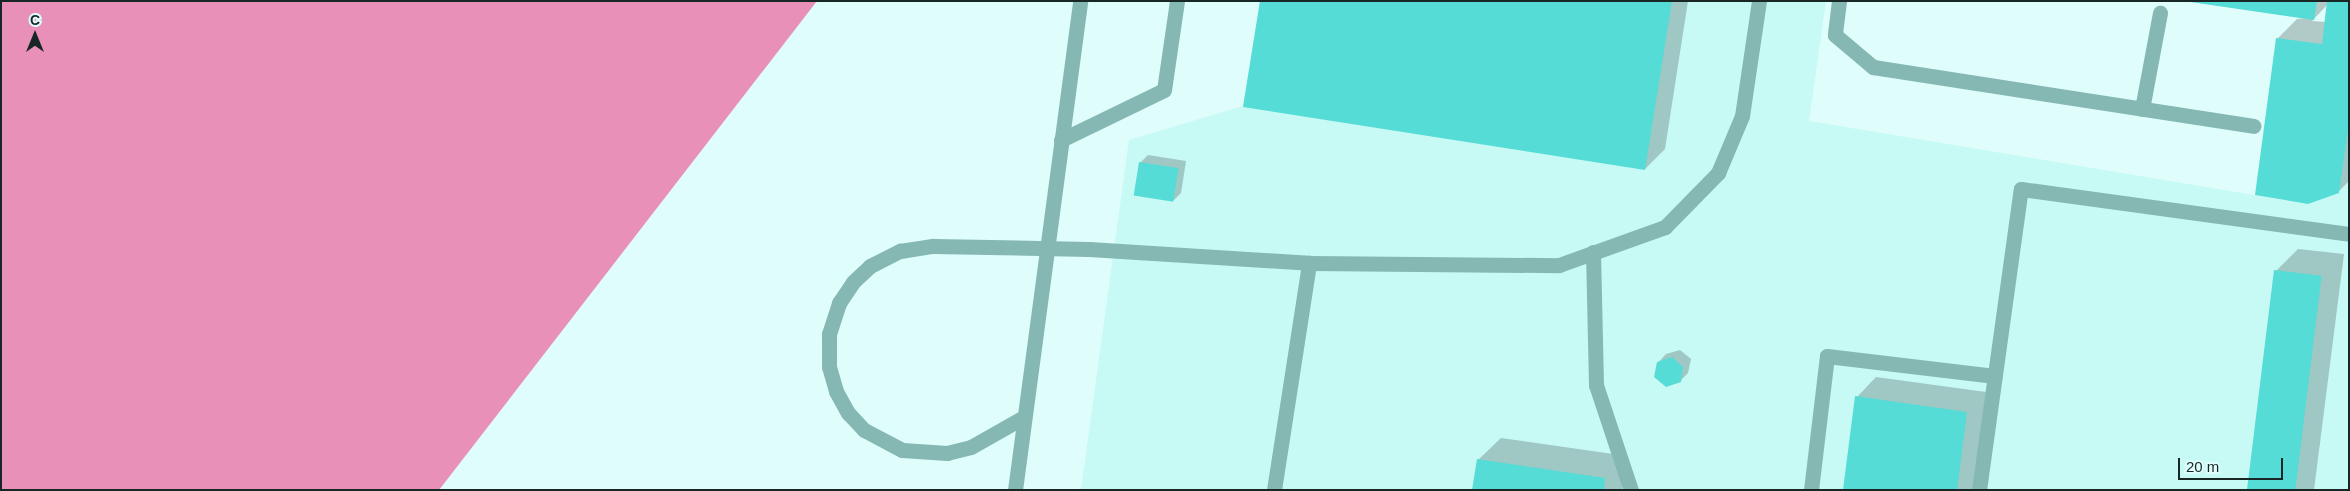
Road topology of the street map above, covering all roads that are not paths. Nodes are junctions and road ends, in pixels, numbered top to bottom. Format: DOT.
graph roads {
  1 [pos="1080,1"];
  2 [pos="1177,1"];
  3 [pos="1759,1"];
  4 [pos="1839,1"];
  5 [pos="2160,13"];
  6 [pos="2142,109"];
  7 [pos="2253,126"];
  8 [pos="1061,140"];
  9 [pos="2349,234"];
  10 [pos="1047,249"];
  11 [pos="1594,252"];
  12 [pos="1309,263"];
  13 [pos="1995,376"];
  14 [pos="1024,418"];
  15 [pos="1015,490"];
  16 [pos="1274,490"];
  17 [pos="1631,490"];
  18 [pos="1811,490"];
  19 [pos="1979,490"];
  1 -- 8 [label="street"];
  2 -- 8 [label="street"];
  3 -- 11 [label="street"];
  4 -- 6 [label="street"];
  5 -- 6 [label="street"];
  6 -- 7 [label="street"];
  8 -- 10 [label="street"];
  9 -- 13 [label="street"];
  10 -- 12 [label="street"];
  10 -- 14 [label="street"];
  10 -- 14 [label="street"];
  11 -- 12 [label="street"];
  11 -- 17 [label="street"];
  12 -- 16 [label="street"];
  13 -- 18 [label="street"];
  13 -- 19 [label="street"];
  14 -- 15 [label="street"];
}
